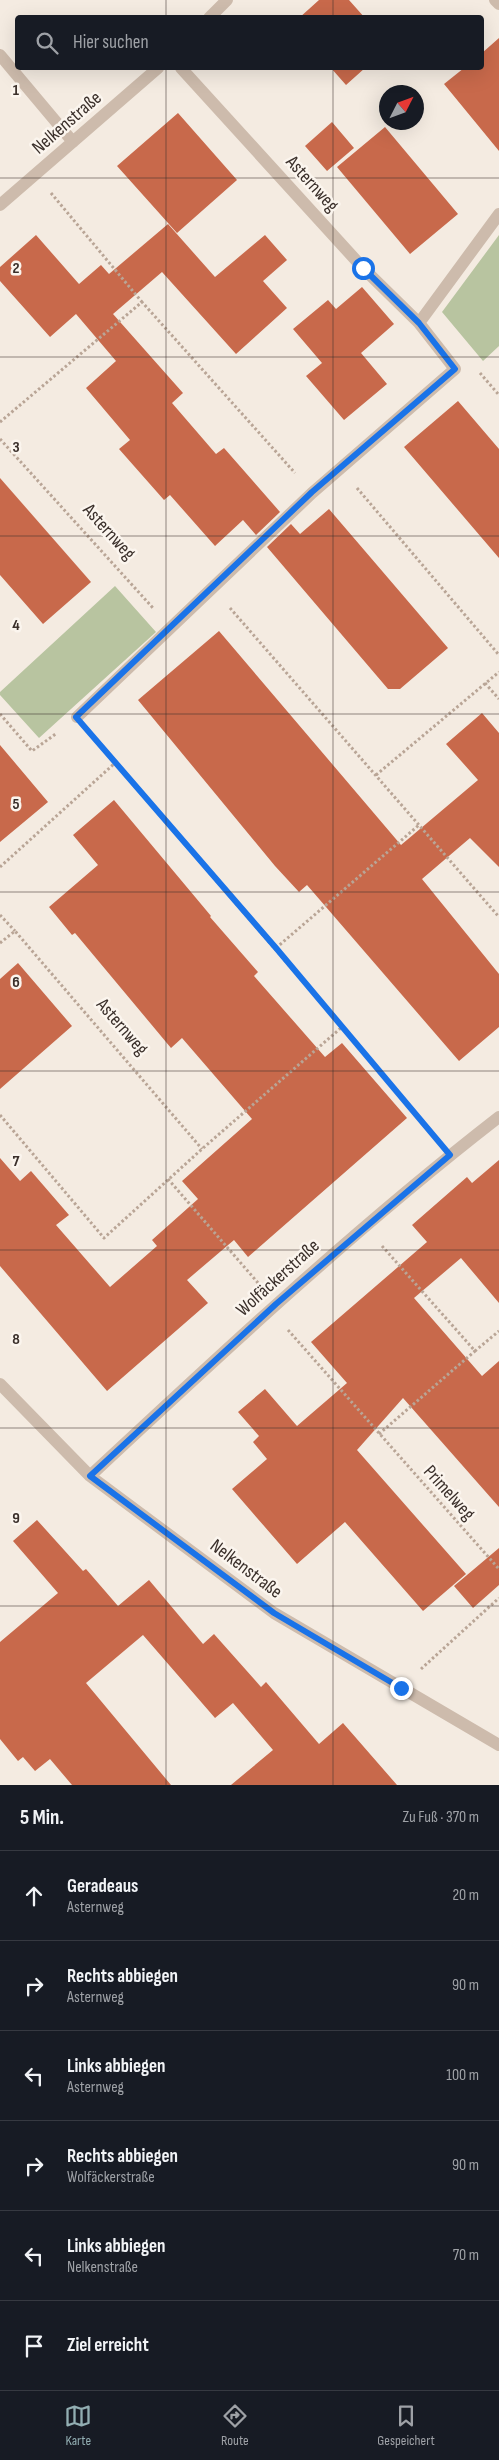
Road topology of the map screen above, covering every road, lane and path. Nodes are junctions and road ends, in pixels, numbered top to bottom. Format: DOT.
graph roads {
  1 [pos="227,0"];
  2 [pos="495,0"];
  3 [pos="499,4"];
  4 [pos="212,15"];
  5 [pos="0,55"];
  6 [pos="156,70"];
  7 [pos="183,70"];
  8 [pos="73,142"];
  9 [pos="36,175"];
  10 [pos="0,205"];
  11 [pos="499,214"];
  12 [pos="142,302"];
  13 [pos="419,323"];
  14 [pos="0,422"];
  15 [pos="0,439"];
  16 [pos="340,468"];
  17 [pos="312,492"];
  18 [pos="211,587"];
  19 [pos="170,627"];
  20 [pos="499,655"];
  21 [pos="499,672"];
  22 [pos="485,684"];
  23 [pos="499,700"];
  24 [pos="0,714"];
  25 [pos="76,717"];
  26 [pos="115,763"];
  27 [pos="376,775"];
  28 [pos="419,825"];
  29 [pos="0,866"];
  30 [pos="0,915"];
  31 [pos="499,917"];
  32 [pos="15,931"];
  33 [pos="0,943"];
  34 [pos="276,948"];
  35 [pos="342,1027"];
  36 [pos="0,1115"];
  37 [pos="499,1117"];
  38 [pos="202,1148"];
  39 [pos="450,1155"];
  40 [pos="168,1179"];
  41 [pos="365,1227"];
  42 [pos="273,1306"];
  43 [pos="499,1331"];
  44 [pos="476,1351"];
  45 [pos="0,1384"];
  46 [pos="379,1434"];
  47 [pos="90,1476"];
  48 [pos="499,1570"];
  49 [pos="499,1598"];
  50 [pos="401,1688"];
  51 [pos="499,1745"];
  1 -- 4 [label="street"];
  2 -- 3 [label="street"];
  5 -- 8 [label="street"];
  6 -- 8 [label="street, Nelkenstraße"];
  7 -- 13 [label="street, Asternweg"];
  8 -- 9 [label="street, Nelkenstraße"];
  9 -- 10 [label="street, Nelkenstraße"];
  9 -- 12 [label="path"];
  11 -- 13 [label="street"];
  12 -- 14 [label="path"];
  12 -- 17 [label="path"];
  13 -- 16 [label="street, Asternweg"];
  15 -- 19 [label="path, Asternweg"];
  16 -- 17 [label="street, Asternweg"];
  16 -- 20 [label="path"];
  17 -- 18 [label="street, Asternweg"];
  18 -- 19 [label="street, Asternweg"];
  18 -- 27 [label="path"];
  19 -- 25 [label="street, Asternweg"];
  21 -- 22 [label="path"];
  22 -- 23 [label="path"];
  22 -- 27 [label="path"];
  24 -- 25 [label="path"];
  25 -- 26 [label="path"];
  26 -- 29 [label="path"];
  26 -- 34 [label="path"];
  27 -- 28 [label="path"];
  28 -- 31 [label="path"];
  28 -- 34 [label="path"];
  30 -- 32 [label="path, Asternweg"];
  32 -- 33 [label="path"];
  32 -- 38 [label="path, Asternweg"];
  34 -- 35 [label="path"];
  35 -- 38 [label="path"];
  35 -- 39 [label="path"];
  36 -- 40 [label="path"];
  37 -- 39 [label="street, Wolfäckerstraße"];
  38 -- 40 [label="path"];
  39 -- 41 [label="street, Wolfäckerstraße"];
  40 -- 42 [label="path"];
  41 -- 42 [label="street, Wolfäckerstraße"];
  41 -- 44 [label="path"];
  42 -- 46 [label="path, Primelweg"];
  42 -- 47 [label="street, Wolfäckerstraße"];
  43 -- 44 [label="path"];
  44 -- 46 [label="path"];
  45 -- 47 [label="street, Nelkenstraße"];
  46 -- 48 [label="path, Primelweg"];
  47 -- 50 [label="street, Nelkenstraße"];
  49 -- 50 [label="path"];
  50 -- 51 [label="street, Nelkenstraße"];
}
